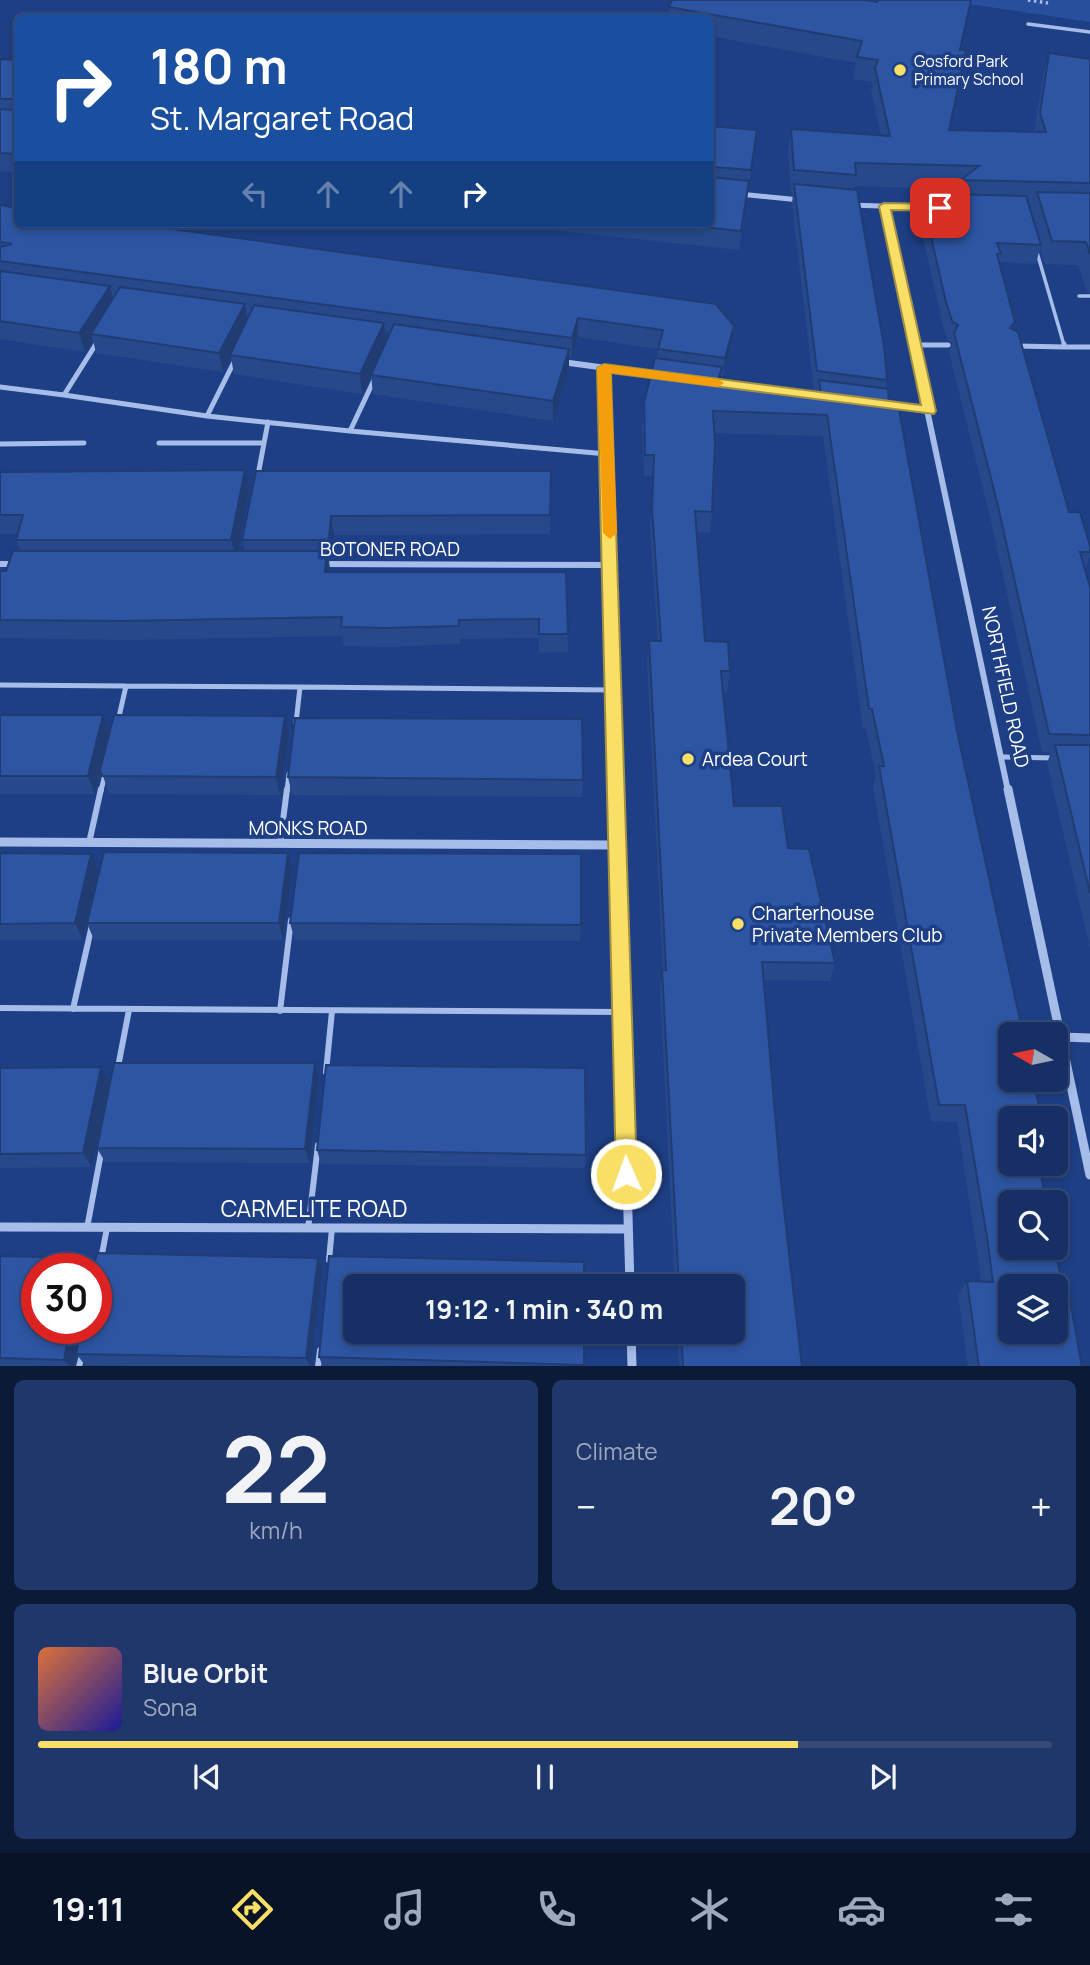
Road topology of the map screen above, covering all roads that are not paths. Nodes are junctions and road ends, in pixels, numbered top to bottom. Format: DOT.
graph roads {
  1 [pos="1028,24"];
  2 [pos="1090,32"];
  3 [pos="733,194"];
  4 [pos="810,201"];
  5 [pos="848,204"];
  6 [pos="884,206"];
  7 [pos="940,208"];
  8 [pos="1034,243"];
  9 [pos="1079,296"];
  10 [pos="1090,296"];
  11 [pos="103,334"];
  12 [pos="914,345"];
  13 [pos="948,345"];
  14 [pos="1010,346"];
  15 [pos="1065,347"];
  16 [pos="1090,347"];
  17 [pos="238,355"];
  18 [pos="551,361"];
  19 [pos="604,368"];
  20 [pos="377,373"];
  21 [pos="672,377"];
  22 [pos="0,387"];
  23 [pos="64,396"];
  24 [pos="888,405"];
  25 [pos="929,411"];
  26 [pos="207,416"];
  27 [pos="268,422"];
  28 [pos="350,431"];
  29 [pos="84,443"];
  30 [pos="159,443"];
  31 [pos="264,443"];
  32 [pos="0,444"];
  33 [pos="607,454"];
  34 [pos="257,481"];
  35 [pos="0,564"];
  36 [pos="27,564"];
  37 [pos="309,564"];
  38 [pos="611,565"];
  39 [pos="0,685"];
  40 [pos="126,686"];
  41 [pos="300,687"];
  42 [pos="614,690"];
  43 [pos="117,723"];
  44 [pos="295,726"];
  45 [pos="1003,757"];
  46 [pos="1065,758"];
  47 [pos="109,761"];
  48 [pos="290,764"];
  49 [pos="0,842"];
  50 [pos="89,843"];
  51 [pos="110,843"];
  52 [pos="279,844"];
  53 [pos="301,844"];
  54 [pos="616,845"];
  55 [pos="107,854"];
  56 [pos="300,855"];
  57 [pos="293,905"];
  58 [pos="94,916"];
  59 [pos="0,1009"];
  60 [pos="73,1009"];
  61 [pos="129,1010"];
  62 [pos="280,1011"];
  63 [pos="332,1011"];
  64 [pos="621,1012"];
  65 [pos="1059,1022"];
  66 [pos="1068,1037"];
  67 [pos="1090,1038"];
  68 [pos="1068,1066"];
  69 [pos="325,1075"];
  70 [pos="116,1076"];
  71 [pos="318,1139"];
  72 [pos="104,1142"];
  73 [pos="1090,1174"];
  74 [pos="0,1227"];
  75 [pos="87,1228"];
  76 [pos="107,1228"];
  77 [pos="308,1228"];
  78 [pos="332,1228"];
  79 [pos="628,1229"];
  80 [pos="102,1253"];
  81 [pos="328,1271"];
  82 [pos="630,1274"];
  83 [pos="321,1339"];
  84 [pos="84,1344"];
  85 [pos="631,1344"];
  86 [pos="79,1366"];
  87 [pos="318,1366"];
  88 [pos="632,1366"];
  1 -- 2 [label="lane"];
  3 -- 4 [label="street"];
  5 -- 6 [label="street"];
  6 -- 7 [label="street"];
  6 -- 12 [label="street, NORTHFIELD ROAD"];
  8 -- 15 [label="lane"];
  9 -- 10 [label="lane"];
  11 -- 23 [label="lane"];
  12 -- 13 [label="lane"];
  12 -- 25 [label="street, NORTHFIELD ROAD"];
  14 -- 15 [label="lane"];
  15 -- 16 [label="lane"];
  17 -- 26 [label="lane"];
  18 -- 19 [label="street"];
  19 -- 21 [label="street"];
  19 -- 33 [label="street"];
  20 -- 28 [label="lane"];
  22 -- 23 [label="lane"];
  23 -- 26 [label="lane"];
  24 -- 25 [label="street"];
  25 -- 45 [label="street, NORTHFIELD ROAD"];
  26 -- 27 [label="lane"];
  27 -- 28 [label="lane"];
  27 -- 31 [label="lane"];
  28 -- 33 [label="lane"];
  29 -- 32 [label="lane"];
  30 -- 31 [label="lane"];
  31 -- 34 [label="lane"];
  33 -- 38 [label="street"];
  35 -- 36 [label="street"];
  37 -- 38 [label="street, BOTONER ROAD"];
  38 -- 42 [label="street"];
  39 -- 40 [label="lane"];
  40 -- 41 [label="lane"];
  40 -- 43 [label="lane"];
  41 -- 42 [label="lane"];
  41 -- 44 [label="lane"];
  42 -- 54 [label="street"];
  45 -- 46 [label="lane"];
  45 -- 65 [label="street, NORTHFIELD ROAD"];
  47 -- 50 [label="lane"];
  48 -- 52 [label="lane"];
  49 -- 50 [label="street, MONKS ROAD"];
  50 -- 51 [label="street, MONKS ROAD"];
  51 -- 52 [label="street, MONKS ROAD"];
  51 -- 55 [label="lane"];
  52 -- 53 [label="street, MONKS ROAD"];
  53 -- 54 [label="street, MONKS ROAD"];
  53 -- 56 [label="lane"];
  54 -- 64 [label="street"];
  57 -- 62 [label="lane"];
  58 -- 60 [label="lane"];
  59 -- 60 [label="lane"];
  60 -- 61 [label="lane"];
  61 -- 62 [label="lane"];
  61 -- 70 [label="lane"];
  62 -- 63 [label="lane"];
  63 -- 64 [label="lane"];
  63 -- 69 [label="lane"];
  64 -- 79 [label="street"];
  66 -- 67 [label="street"];
  68 -- 73 [label="street, NORTHFIELD ROAD"];
  71 -- 77 [label="lane"];
  72 -- 75 [label="lane"];
  74 -- 75 [label="street, CARMELITE ROAD"];
  75 -- 76 [label="street, CARMELITE ROAD"];
  76 -- 77 [label="street, CARMELITE ROAD"];
  76 -- 80 [label="lane"];
  77 -- 78 [label="street, CARMELITE ROAD"];
  78 -- 79 [label="street, CARMELITE ROAD"];
  78 -- 81 [label="lane"];
  79 -- 82 [label="street"];
  83 -- 87 [label="lane"];
  84 -- 86 [label="lane"];
  85 -- 88 [label="street"];
}
